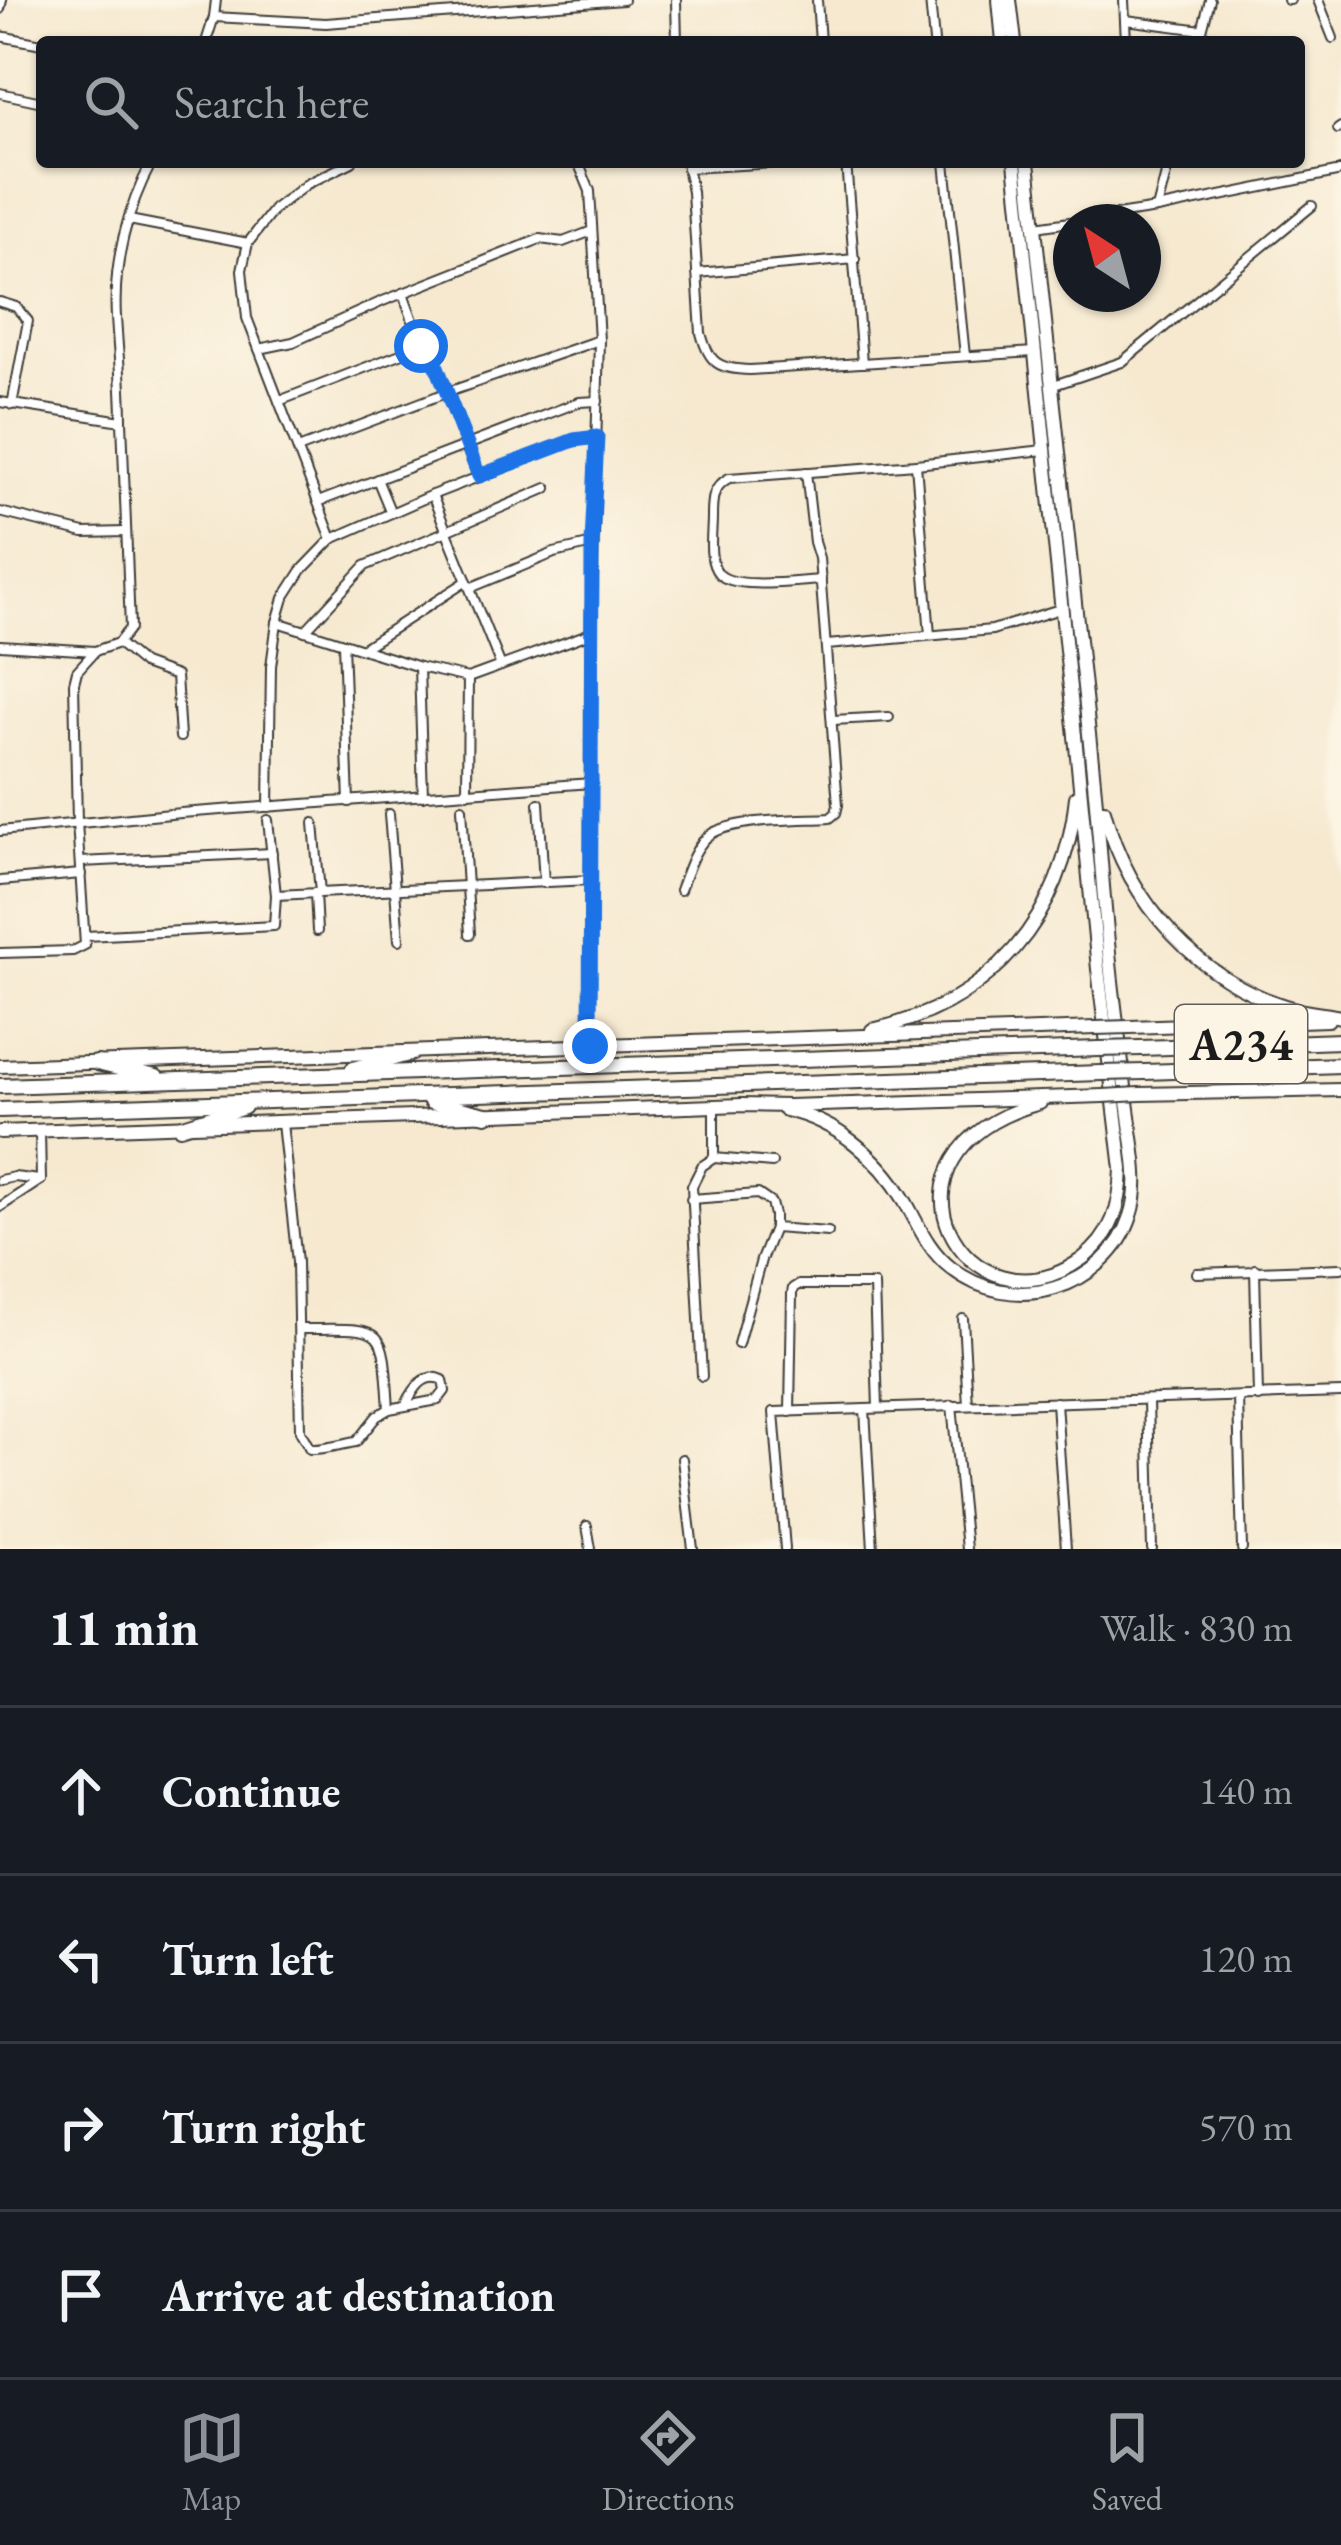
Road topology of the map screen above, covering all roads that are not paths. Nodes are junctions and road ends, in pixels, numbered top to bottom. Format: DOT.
graph roads {
  1 [pos="2,0"];
  2 [pos="216,0"];
  3 [pos="622,0"];
  4 [pos="676,0"];
  5 [pos="818,0"];
  6 [pos="930,0"];
  7 [pos="998,0"];
  8 [pos="1010,0"];
  9 [pos="1124,0"];
  10 [pos="1210,0"];
  11 [pos="1318,0"];
  12 [pos="0,9"];
  13 [pos="214,17"];
  14 [pos="1126,20"];
  15 [pos="208,36"];
  16 [pos="676,36"];
  17 [pos="820,36"];
  18 [pos="933,36"];
  19 [pos="1002,36"];
  20 [pos="1014,36"];
  21 [pos="1126,36"];
  22 [pos="1200,36"];
  23 [pos="0,37"];
  24 [pos="1333,38"];
  25 [pos="36,43"];
  26 [pos="0,93"];
  27 [pos="36,101"];
  28 [pos="149,168"];
  29 [pos="340,168"];
  30 [pos="580,168"];
  31 [pos="688,168"];
  32 [pos="847,168"];
  33 [pos="946,168"];
  34 [pos="1017,168"];
  35 [pos="1029,168"];
  36 [pos="1167,168"];
  37 [pos="1341,171"];
  38 [pos="1158,204"];
  39 [pos="1312,206"];
  40 [pos="1161,208"];
  41 [pos="129,220"];
  42 [pos="1053,224"];
  43 [pos="1036,227"];
  44 [pos="592,232"];
  45 [pos="248,243"];
  46 [pos="855,260"];
  47 [pos="697,273"];
  48 [pos="403,293"];
  49 [pos="0,302"];
  50 [pos="599,340"];
  51 [pos="259,349"];
  52 [pos="431,351"];
  53 [pos="1035,352"];
  54 [pos="965,356"];
  55 [pos="862,363"];
  56 [pos="1054,385"];
  57 [pos="448,392"];
  58 [pos="279,401"];
  59 [pos="598,401"];
  60 [pos="0,402"];
  61 [pos="12,405"];
  62 [pos="122,421"];
  63 [pos="597,437"];
  64 [pos="467,444"];
  65 [pos="298,449"];
  66 [pos="1046,450"];
  67 [pos="916,464"];
  68 [pos="806,472"];
  69 [pos="479,476"];
  70 [pos="377,479"];
  71 [pos="547,488"];
  72 [pos="432,495"];
  73 [pos="318,502"];
  74 [pos="0,512"];
  75 [pos="391,513"];
  76 [pos="447,531"];
  77 [pos="126,532"];
  78 [pos="332,538"];
  79 [pos="592,544"];
  80 [pos="821,580"];
  81 [pos="469,585"];
  82 [pos="1062,608"];
  83 [pos="277,622"];
  84 [pos="305,631"];
  85 [pos="592,633"];
  86 [pos="930,634"];
  87 [pos="118,643"];
  88 [pos="343,644"];
  89 [pos="0,645"];
  90 [pos="827,646"];
  91 [pos="361,648"];
  92 [pos="94,651"];
  93 [pos="501,666"];
  94 [pos="419,667"];
  95 [pos="468,677"];
  96 [pos="889,717"];
  97 [pos="833,720"];
  98 [pos="1075,736"];
  99 [pos="180,737"];
  100 [pos="1092,762"];
  101 [pos="592,783"];
  102 [pos="467,793"];
  103 [pos="422,796"];
  104 [pos="349,802"];
  105 [pos="539,803"];
  106 [pos="269,807"];
  107 [pos="462,808"];
  108 [pos="388,814"];
  109 [pos="268,820"];
  110 [pos="77,822"];
  111 [pos="314,823"];
  112 [pos="0,831"];
  113 [pos="272,854"];
  114 [pos="80,862"];
  115 [pos="81,874"];
  116 [pos="0,880"];
  117 [pos="591,880"];
  118 [pos="544,883"];
  119 [pos="468,886"];
  120 [pos="395,890"];
  121 [pos="680,890"];
  122 [pos="318,893"];
  123 [pos="275,895"];
  124 [pos="317,931"];
  125 [pos="470,934"];
  126 [pos="86,936"];
  127 [pos="399,940"];
  128 [pos="0,953"];
  129 [pos="1341,1018"];
  130 [pos="836,1036"];
  131 [pos="1341,1041"];
  132 [pos="590,1046"];
  133 [pos="412,1053"];
  134 [pos="97,1063"];
  135 [pos="1341,1065"];
  136 [pos="0,1066"];
  137 [pos="327,1076"];
  138 [pos="172,1081"];
  139 [pos="0,1086"];
  140 [pos="1341,1090"];
  141 [pos="1074,1096"];
  142 [pos="414,1098"];
  143 [pos="264,1100"];
  144 [pos="742,1105"];
  145 [pos="714,1106"];
  146 [pos="0,1110"];
  147 [pos="486,1115"];
  148 [pos="282,1123"];
  149 [pos="180,1126"];
  150 [pos="40,1131"];
  151 [pos="0,1132"];
  152 [pos="714,1158"];
  153 [pos="772,1163"];
  154 [pos="0,1180"];
  155 [pos="40,1180"];
  156 [pos="692,1199"];
  157 [pos="0,1207"];
  158 [pos="774,1228"];
  159 [pos="828,1232"];
  160 [pos="1341,1268"];
  161 [pos="1255,1269"];
  162 [pos="1197,1273"];
  163 [pos="963,1319"];
  164 [pos="300,1329"];
  165 [pos="738,1344"];
  166 [pos="702,1376"];
  167 [pos="1341,1393"];
  168 [pos="1238,1397"];
  169 [pos="1258,1397"];
  170 [pos="1148,1400"];
  171 [pos="1056,1402"];
  172 [pos="406,1404"];
  173 [pos="952,1405"];
  174 [pos="968,1405"];
  175 [pos="865,1408"];
  176 [pos="878,1408"];
  177 [pos="388,1409"];
  178 [pos="790,1412"];
  179 [pos="682,1460"];
  180 [pos="587,1526"];
  181 [pos="591,1549"];
  182 [pos="693,1549"];
  183 [pos="785,1549"];
  184 [pos="873,1549"];
  185 [pos="966,1549"];
  186 [pos="1066,1549"];
  187 [pos="1152,1549"];
  188 [pos="1242,1549"];
  1 -- 12 [label="street"];
  2 -- 13 [label="street"];
  3 -- 13 [label="street"];
  4 -- 16 [label="street"];
  5 -- 17 [label="street"];
  6 -- 18 [label="street"];
  7 -- 19 [label="main road"];
  8 -- 20 [label="main road"];
  9 -- 14 [label="street"];
  10 -- 22 [label="street"];
  11 -- 24 [label="street"];
  13 -- 15 [label="street"];
  14 -- 21 [label="street"];
  14 -- 22 [label="street"];
  23 -- 25 [label="street"];
  26 -- 27 [label="street"];
  28 -- 41 [label="street"];
  29 -- 45 [label="street"];
  30 -- 44 [label="street"];
  31 -- 47 [label="street"];
  32 -- 46 [label="street"];
  33 -- 54 [label="street"];
  34 -- 53 [label="main road"];
  35 -- 43 [label="main road"];
  36 -- 38 [label="street"];
  37 -- 40 [label="street"];
  39 -- 56 [label="street"];
  41 -- 45 [label="street"];
  41 -- 62 [label="street"];
  42 -- 43 [label="street"];
  43 -- 56 [label="main road"];
  44 -- 48 [label="street"];
  44 -- 50 [label="street"];
  45 -- 51 [label="street"];
  46 -- 47 [label="street"];
  46 -- 55 [label="street"];
  47 -- 55 [label="street"];
  48 -- 51 [label="street"];
  48 -- 52 [label="street"];
  49 -- 61 [label="street"];
  50 -- 57 [label="street"];
  50 -- 59 [label="street"];
  51 -- 58 [label="street"];
  52 -- 57 [label="street"];
  52 -- 58 [label="street"];
  53 -- 54 [label="street"];
  53 -- 66 [label="main road"];
  54 -- 55 [label="street"];
  56 -- 100 [label="main road"];
  57 -- 64 [label="street"];
  57 -- 65 [label="street"];
  58 -- 65 [label="street"];
  59 -- 63 [label="street"];
  59 -- 64 [label="street"];
  60 -- 61 [label="street"];
  61 -- 62 [label="street"];
  62 -- 77 [label="street"];
  63 -- 69 [label="street"];
  63 -- 79 [label="street"];
  64 -- 69 [label="street"];
  64 -- 70 [label="street"];
  65 -- 73 [label="street"];
  66 -- 67 [label="street"];
  66 -- 82 [label="main road"];
  67 -- 68 [label="street"];
  67 -- 86 [label="street"];
  68 -- 80 [label="street"];
  68 -- 80 [label="street"];
  69 -- 72 [label="street"];
  70 -- 73 [label="street"];
  70 -- 75 [label="street"];
  71 -- 76 [label="street"];
  72 -- 75 [label="street"];
  72 -- 76 [label="street"];
  73 -- 78 [label="street"];
  74 -- 77 [label="street"];
  75 -- 78 [label="street"];
  76 -- 81 [label="street"];
  76 -- 84 [label="street"];
  77 -- 87 [label="street"];
  78 -- 83 [label="street"];
  79 -- 81 [label="street"];
  79 -- 85 [label="street"];
  80 -- 90 [label="street"];
  81 -- 91 [label="street"];
  81 -- 93 [label="street"];
  82 -- 86 [label="street"];
  82 -- 98 [label="main road"];
  83 -- 84 [label="street"];
  83 -- 106 [label="street"];
  84 -- 88 [label="street"];
  85 -- 93 [label="street"];
  85 -- 101 [label="street"];
  86 -- 90 [label="street"];
  87 -- 92 [label="street"];
  87 -- 99 [label="street"];
  88 -- 91 [label="street"];
  88 -- 104 [label="street"];
  89 -- 92 [label="street"];
  90 -- 97 [label="street"];
  91 -- 94 [label="street"];
  92 -- 110 [label="street"];
  93 -- 95 [label="street"];
  94 -- 95 [label="street"];
  94 -- 103 [label="street"];
  95 -- 102 [label="street"];
  96 -- 97 [label="street"];
  97 -- 121 [label="street"];
  98 -- 130 [label="main road"];
  98 -- 141 [label="main road"];
  100 -- 129 [label="main road"];
  100 -- 144 [label="main road"];
  101 -- 102 [label="street"];
  101 -- 117 [label="street"];
  102 -- 103 [label="street"];
  103 -- 104 [label="street"];
  104 -- 106 [label="street"];
  105 -- 118 [label="street"];
  106 -- 110 [label="street"];
  107 -- 119 [label="street"];
  108 -- 120 [label="street"];
  109 -- 113 [label="street"];
  110 -- 112 [label="street"];
  110 -- 114 [label="street"];
  111 -- 122 [label="street"];
  113 -- 114 [label="street"];
  113 -- 123 [label="street"];
  114 -- 115 [label="street"];
  115 -- 116 [label="street"];
  115 -- 126 [label="street"];
  117 -- 118 [label="street"];
  117 -- 132 [label="street"];
  118 -- 119 [label="street"];
  119 -- 120 [label="street"];
  119 -- 125 [label="street"];
  120 -- 122 [label="street"];
  120 -- 127 [label="street"];
  122 -- 123 [label="street"];
  122 -- 124 [label="street"];
  123 -- 126 [label="street"];
  126 -- 128 [label="street"];
  129 -- 130 [label="main road, bridge"];
  130 -- 132 [label="main road"];
  131 -- 137 [label="highway, A234, bridge"];
  132 -- 133 [label="main road"];
  133 -- 134 [label="main road"];
  133 -- 137 [label="highway"];
  134 -- 136 [label="main road"];
  134 -- 138 [label="highway"];
  135 -- 142 [label="highway, A234, bridge"];
  137 -- 138 [label="highway, A234"];
  138 -- 139 [label="highway, A234"];
  140 -- 141 [label="main road, bridge"];
  141 -- 144 [label="main road"];
  142 -- 143 [label="highway, A234"];
  142 -- 147 [label="highway"];
  143 -- 146 [label="highway, A234"];
  143 -- 149 [label="highway"];
  144 -- 145 [label="main road"];
  145 -- 147 [label="main road"];
  145 -- 152 [label="street"];
  147 -- 148 [label="main road"];
  148 -- 149 [label="main road"];
  148 -- 164 [label="street"];
  149 -- 150 [label="main road"];
  150 -- 151 [label="main road"];
  150 -- 155 [label="street"];
  152 -- 153 [label="street"];
  152 -- 156 [label="street"];
  154 -- 155 [label="street"];
  155 -- 157 [label="street"];
  156 -- 158 [label="street"];
  156 -- 166 [label="street"];
  158 -- 159 [label="street"];
  158 -- 165 [label="street"];
  160 -- 161 [label="street"];
  161 -- 162 [label="street"];
  161 -- 169 [label="street"];
  163 -- 174 [label="street"];
  164 -- 177 [label="street"];
  164 -- 177 [label="street"];
  167 -- 169 [label="street"];
  168 -- 169 [label="street"];
  168 -- 170 [label="street"];
  168 -- 188 [label="street"];
  170 -- 171 [label="street"];
  170 -- 187 [label="street"];
  171 -- 174 [label="street"];
  171 -- 186 [label="street"];
  172 -- 172 [label="street"];
  172 -- 177 [label="street"];
  173 -- 174 [label="street"];
  173 -- 176 [label="street"];
  173 -- 185 [label="street"];
  175 -- 176 [label="street"];
  175 -- 178 [label="street"];
  175 -- 184 [label="street"];
  176 -- 178 [label="street"];
  178 -- 183 [label="street"];
  179 -- 182 [label="street"];
  180 -- 181 [label="street"];
}
